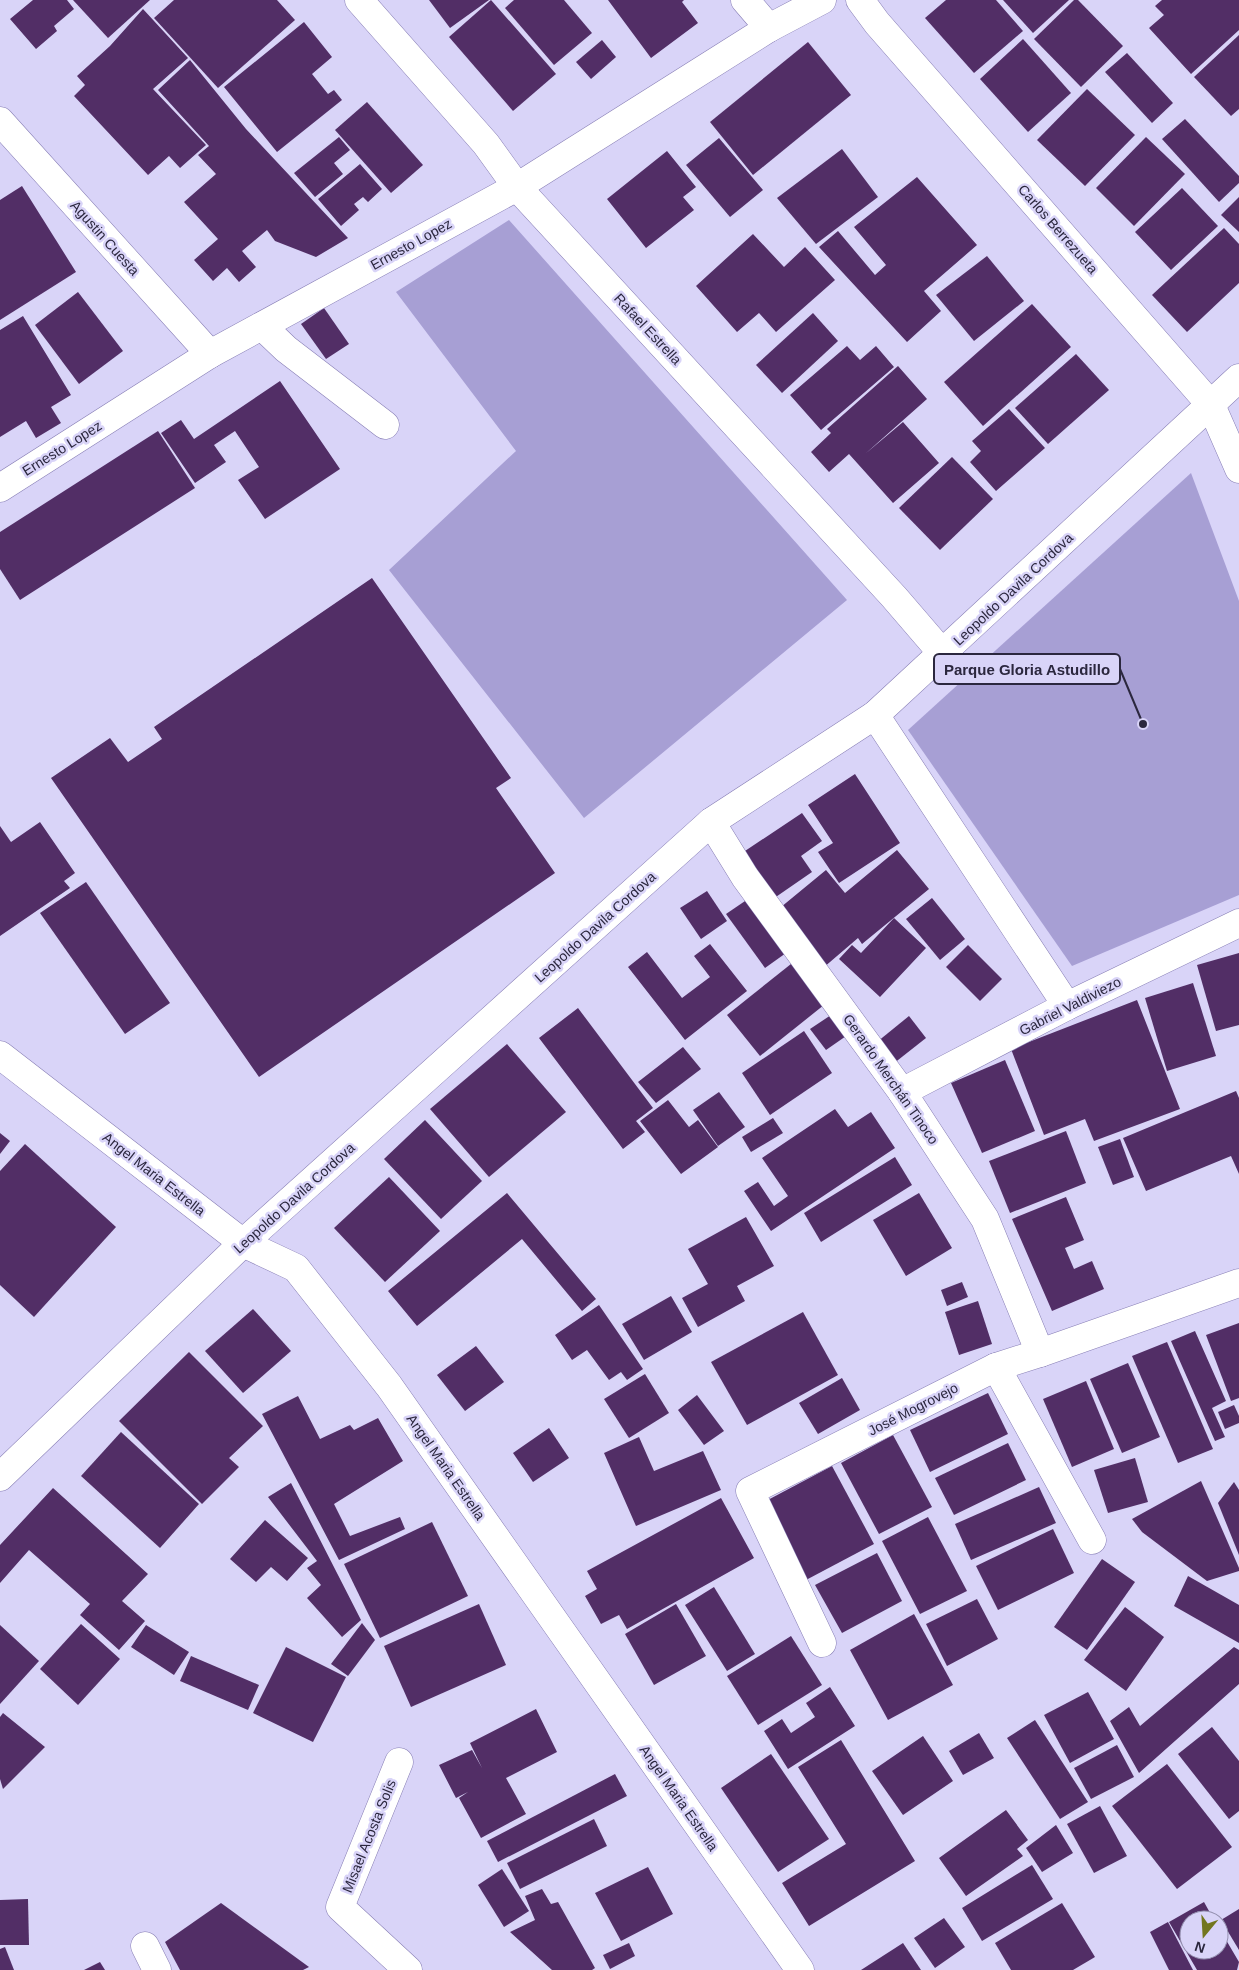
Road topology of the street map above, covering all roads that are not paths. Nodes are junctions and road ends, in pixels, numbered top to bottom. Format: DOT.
graph roads {
  1 [pos="359,0"];
  2 [pos="744,0"];
  3 [pos="822,0"];
  4 [pos="860,0"];
  5 [pos="768,28"];
  6 [pos="0,121"];
  7 [pos="516,187"];
  8 [pos="262,326"];
  9 [pos="210,354"];
  10 [pos="1239,378"];
  11 [pos="1212,405"];
  12 [pos="386,425"];
  13 [pos="1239,469"];
  14 [pos="0,488"];
  15 [pos="943,654"];
  16 [pos="875,716"];
  17 [pos="712,822"];
  18 [pos="1239,923"];
  19 [pos="1067,1006"];
  20 [pos="0,1055"];
  21 [pos="902,1092"];
  22 [pos="243,1243"];
  23 [pos="1239,1283"];
  24 [pos="1040,1353"];
  25 [pos="996,1367"];
  26 [pos="0,1477"];
  27 [pos="1092,1540"];
  28 [pos="822,1644"];
  29 [pos="399,1762"];
  30 [pos="408,1970"];
  31 [pos="800,1970"];
  1 -- 7 [label="street, Rafael Estrella"];
  2 -- 5 [label="street"];
  3 -- 5 [label="street, Ernesto Lopez"];
  4 -- 11 [label="street, Carlos Berrezueta"];
  5 -- 7 [label="street, Ernesto Lopez"];
  6 -- 9 [label="street, Agustin Cuesta"];
  7 -- 8 [label="street, Ernesto Lopez"];
  7 -- 15 [label="street, Rafael Estrella"];
  8 -- 9 [label="street, Ernesto Lopez"];
  8 -- 12 [label="street"];
  9 -- 14 [label="street, Ernesto Lopez"];
  10 -- 11 [label="street, Leopoldo Davila Cordova"];
  11 -- 13 [label="street, Carlos Berrezueta"];
  11 -- 15 [label="street, Leopoldo Davila Cordova"];
  15 -- 16 [label="street, Leopoldo Davila Cordova"];
  16 -- 17 [label="street, Leopoldo Davila Cordova"];
  16 -- 19 [label="street"];
  17 -- 21 [label="street, Gerardo Merchán Tinoco"];
  17 -- 22 [label="street, Leopoldo Davila Cordova"];
  18 -- 19 [label="street, Gabriel Valdiviezo"];
  19 -- 21 [label="street, Gabriel Valdiviezo"];
  20 -- 22 [label="street, Angel Maria Estrella"];
  21 -- 24 [label="street, Gerardo Merchán Tinoco"];
  22 -- 26 [label="street, Leopoldo Davila Cordova"];
  22 -- 31 [label="street, Angel Maria Estrella"];
  23 -- 24 [label="street, José Mogrovejo"];
  24 -- 25 [label="street, José Mogrovejo"];
  25 -- 27 [label="street"];
  25 -- 28 [label="street, José Mogrovejo"];
  29 -- 30 [label="street, Misael Acosta Solis"];
}
